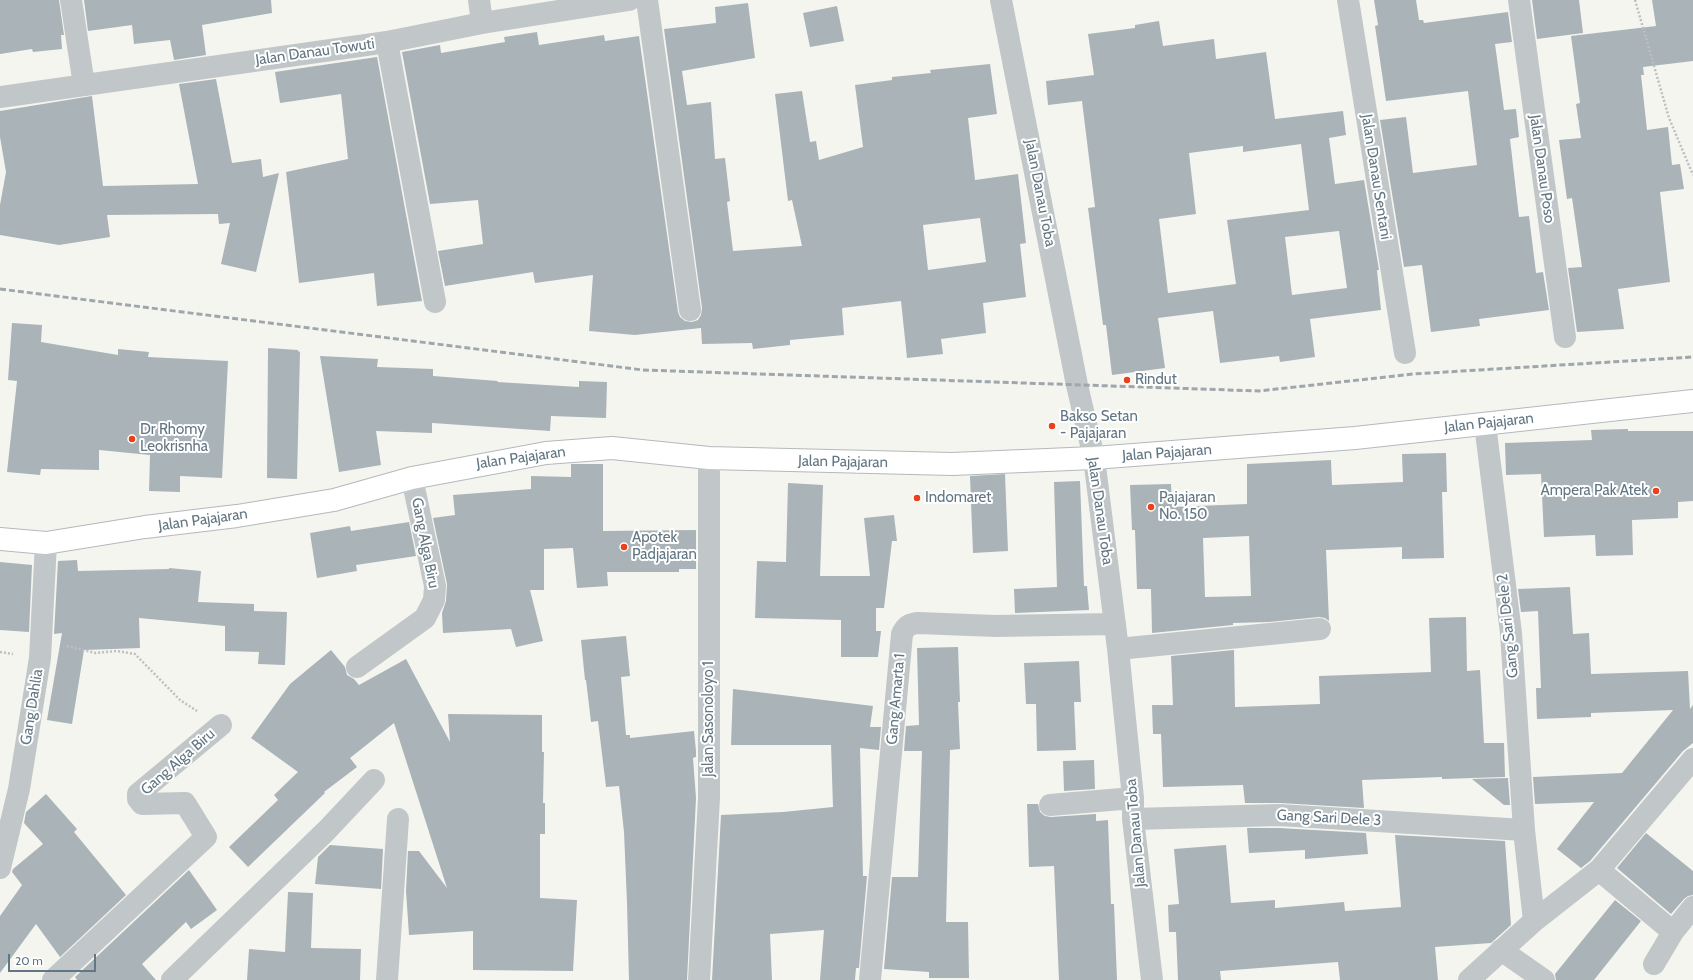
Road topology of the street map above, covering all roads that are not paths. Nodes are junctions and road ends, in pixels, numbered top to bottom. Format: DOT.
graph roads {
  1 [pos="72,0"];
  2 [pos="479,0"];
  3 [pos="629,0"];
  4 [pos="647,0"];
  5 [pos="1002,0"];
  6 [pos="1348,0"];
  7 [pos="1519,0"];
  8 [pos="482,23"];
  9 [pos="387,42"];
  10 [pos="84,85"];
  11 [pos="0,97"];
  12 [pos="435,302"];
  13 [pos="690,310"];
  14 [pos="1565,338"];
  15 [pos="1405,353"];
  16 [pos="1693,401"];
  17 [pos="1485,424"];
  18 [pos="709,458"];
  19 [pos="1094,458"];
  20 [pos="412,478"];
  21 [pos="0,540"];
  22 [pos="46,543"];
  23 [pos="1115,624"];
  24 [pos="1320,629"];
  25 [pos="1118,649"];
  26 [pos="357,667"];
  27 [pos="221,725"];
  28 [pos="1693,759"];
  29 [pos="374,780"];
  30 [pos="1050,805"];
  31 [pos="1133,809"];
  32 [pos="398,820"];
  33 [pos="1524,830"];
  34 [pos="2,856"];
  35 [pos="1599,870"];
  36 [pos="1693,907"];
  37 [pos="1534,921"];
  38 [pos="1673,932"];
  39 [pos="1501,950"];
  40 [pos="1654,964"];
  41 [pos="53,980"];
  42 [pos="172,980"];
  43 [pos="387,980"];
  44 [pos="699,980"];
  45 [pos="870,980"];
  46 [pos="1152,980"];
  47 [pos="1469,980"];
  48 [pos="1544,980"];
  1 -- 10 [label="street"];
  2 -- 8 [label="street"];
  3 -- 8 [label="street, Jalan Danau Towuti"];
  4 -- 13 [label="street"];
  5 -- 19 [label="street, Jalan Danau Toba"];
  6 -- 15 [label="street, Jalan Danau Sentani"];
  7 -- 14 [label="street, Jalan Danau Poso"];
  8 -- 9 [label="street, Jalan Danau Towuti"];
  9 -- 10 [label="street, Jalan Danau Towuti"];
  9 -- 12 [label="street"];
  10 -- 11 [label="street, Jalan Danau Towuti"];
  16 -- 17 [label="main road, Jalan Pajajaran"];
  17 -- 19 [label="main road, Jalan Pajajaran"];
  17 -- 33 [label="street, Gang Sari Dele 2"];
  18 -- 19 [label="main road, Jalan Pajajaran"];
  18 -- 20 [label="main road, Jalan Pajajaran"];
  18 -- 44 [label="street, Jalan Sasonoloyo 1"];
  19 -- 23 [label="street, Jalan Danau Toba"];
  20 -- 22 [label="main road, Jalan Pajajaran"];
  20 -- 26 [label="street, Gang Alga Biru"];
  21 -- 22 [label="main road, Jalan Pajajaran"];
  22 -- 34 [label="street, Gang Dahlia"];
  23 -- 25 [label="street, Jalan Danau Toba"];
  23 -- 45 [label="street, Gang Amarta 1"];
  24 -- 25 [label="street"];
  25 -- 31 [label="street, Jalan Danau Toba"];
  27 -- 41 [label="street, Gang Alga Biru"];
  28 -- 35 [label="street"];
  29 -- 42 [label="street"];
  30 -- 31 [label="street, Gang Sari Dele 3"];
  31 -- 33 [label="street, Gang Sari Dele 3"];
  31 -- 46 [label="street, Jalan Danau Toba"];
  32 -- 43 [label="street"];
  33 -- 37 [label="street, Gang Sari Dele 2"];
  35 -- 37 [label="street"];
  35 -- 38 [label="street"];
  36 -- 38 [label="street"];
  37 -- 39 [label="street"];
  38 -- 40 [label="street"];
  39 -- 47 [label="street"];
  39 -- 48 [label="street"];
}
